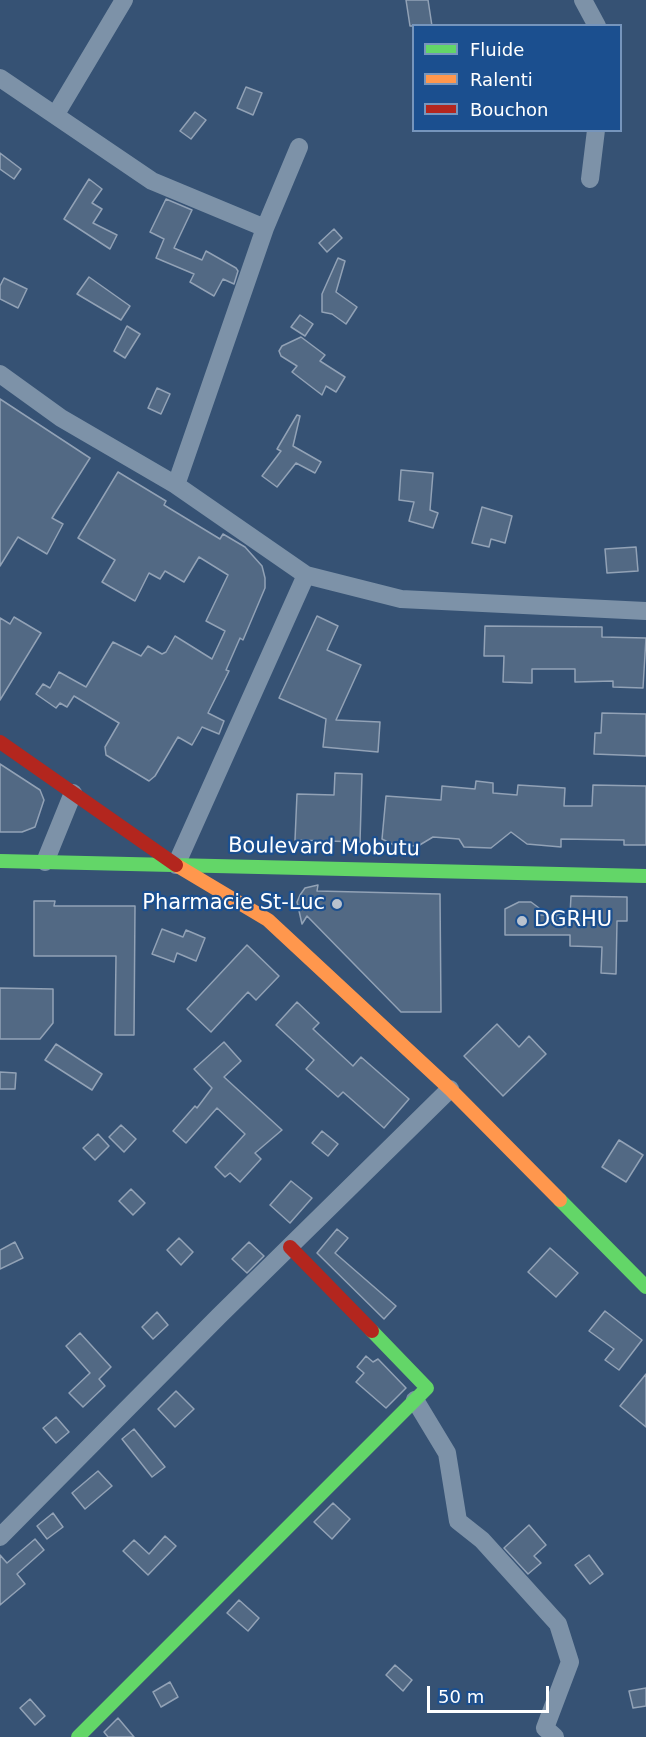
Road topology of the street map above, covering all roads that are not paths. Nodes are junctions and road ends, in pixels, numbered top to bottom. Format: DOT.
graph roads {
  1 [pos="124,0"];
  2 [pos="583,0"];
  3 [pos="596,24"];
  4 [pos="0,78"];
  5 [pos="56,114"];
  6 [pos="596,132"];
  7 [pos="300,147"];
  8 [pos="590,178"];
  9 [pos="266,228"];
  10 [pos="0,374"];
  11 [pos="176,485"];
  12 [pos="306,575"];
  13 [pos="646,611"];
  14 [pos="0,742"];
  15 [pos="73,793"];
  16 [pos="0,861"];
  17 [pos="45,862"];
  18 [pos="176,865"];
  19 [pos="646,876"];
  20 [pos="450,1089"];
  21 [pos="290,1247"];
  22 [pos="646,1287"];
  23 [pos="415,1400"];
  24 [pos="0,1537"];
  25 [pos="78,1737"];
  26 [pos="555,1737"];
  1 -- 5 [label="street"];
  2 -- 3 [label="street"];
  4 -- 5 [label="street"];
  5 -- 9 [label="street"];
  6 -- 8 [label="street"];
  7 -- 9 [label="street"];
  9 -- 11 [label="street"];
  10 -- 11 [label="street"];
  11 -- 12 [label="street"];
  12 -- 13 [label="street"];
  12 -- 18 [label="street"];
  14 -- 15 [label="street"];
  15 -- 17 [label="street"];
  15 -- 18 [label="street"];
  16 -- 17 [label="street, Boulevard Mobutu"];
  17 -- 18 [label="street, Boulevard Mobutu"];
  18 -- 19 [label="street, Boulevard Mobutu"];
  18 -- 20 [label="street"];
  20 -- 21 [label="street"];
  20 -- 22 [label="street"];
  21 -- 23 [label="street"];
  21 -- 24 [label="street"];
  23 -- 25 [label="street"];
  23 -- 26 [label="street"];
}
